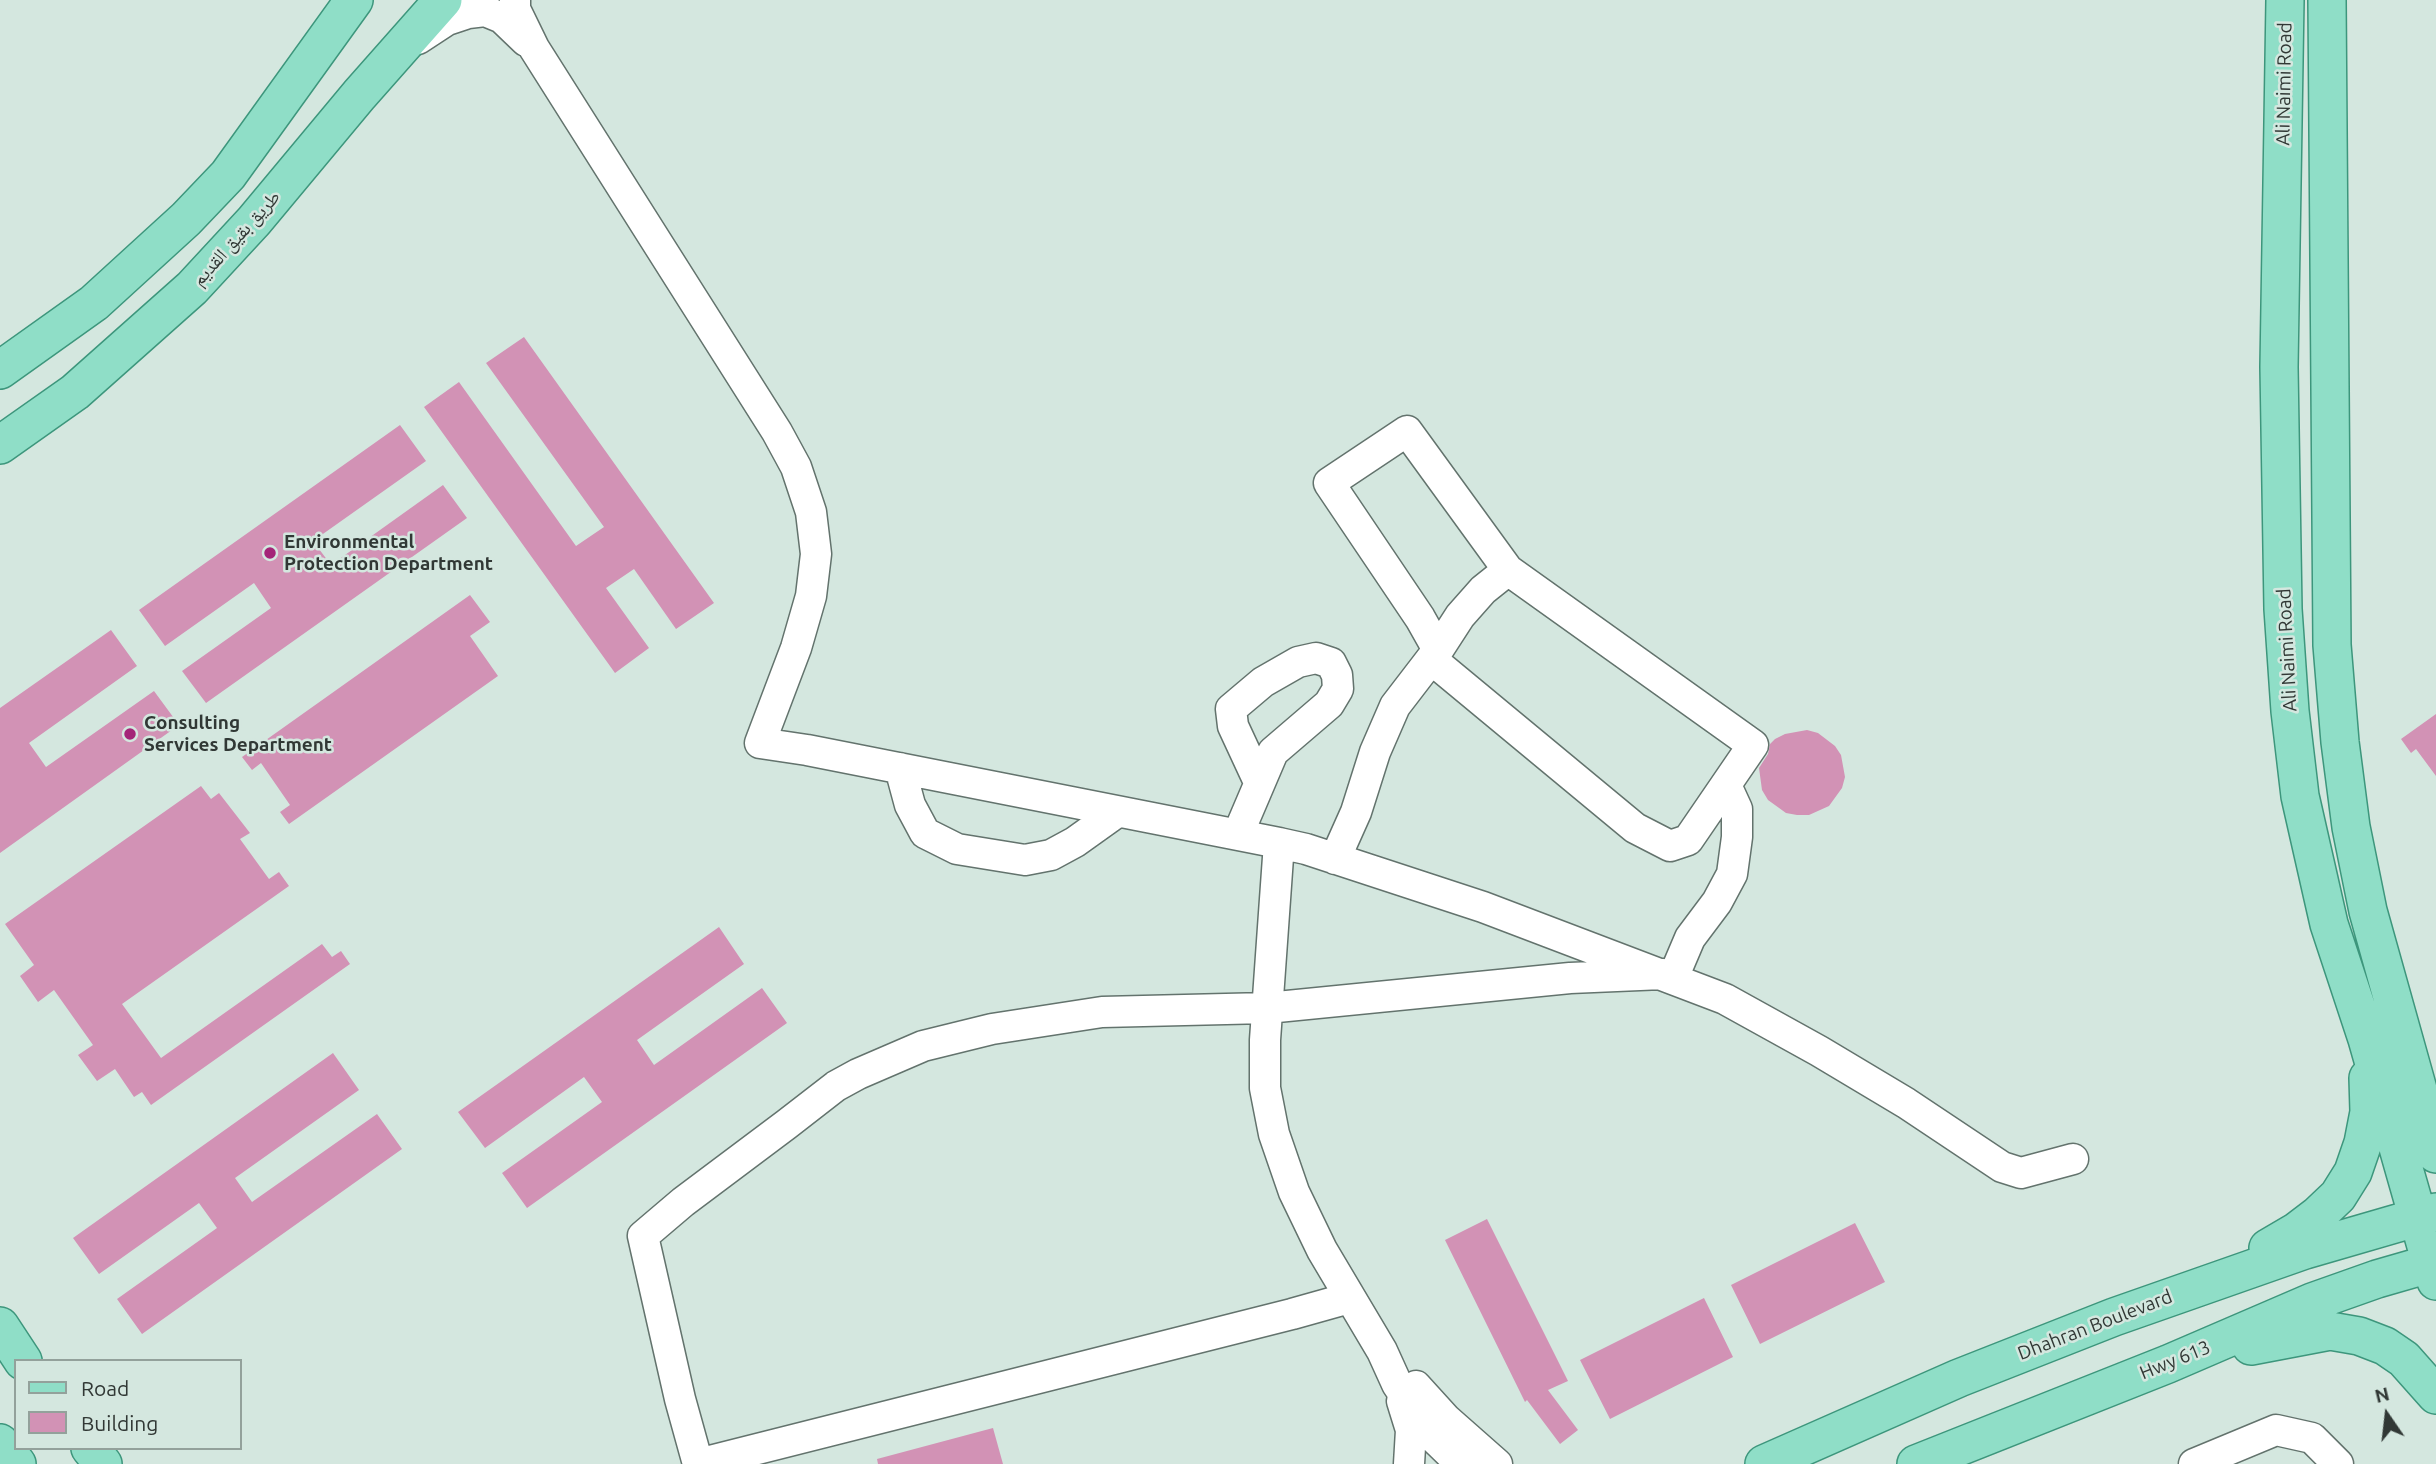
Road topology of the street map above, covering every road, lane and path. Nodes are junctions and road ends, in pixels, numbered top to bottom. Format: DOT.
graph roads {
  1 [pos="355,0"];
  2 [pos="443,0"];
  3 [pos="515,0"];
  4 [pos="2284,0"];
  5 [pos="2327,0"];
  6 [pos="534,48"];
  7 [pos="359,95"];
  8 [pos="0,370"];
  9 [pos="0,445"];
  10 [pos="1508,570"];
  11 [pos="1435,654"];
  12 [pos="900,768"];
  13 [pos="1259,782"];
  14 [pos="1726,785"];
  15 [pos="1117,812"];
  16 [pos="1238,834"];
  17 [pos="1279,844"];
  18 [pos="1335,859"];
  19 [pos="1668,976"];
  20 [pos="1267,1008"];
  21 [pos="2367,1039"];
  22 [pos="2416,1085"];
  23 [pos="2436,1124"];
  24 [pos="2436,1154"];
  25 [pos="2073,1159"];
  26 [pos="2428,1214"];
  27 [pos="2435,1269"];
  28 [pos="2209,1282"];
  29 [pos="1349,1298"];
  30 [pos="0,1326"];
  31 [pos="1382,1351"];
  32 [pos="22,1359"];
  33 [pos="2168,1364"];
  34 [pos="1397,1384"];
  35 [pos="2436,1395"];
  36 [pos="0,1443"];
  37 [pos="0,1449"];
  38 [pos="92,1450"];
  39 [pos="9,1464"];
  40 [pos="17,1464"];
  41 [pos="103,1464"];
  42 [pos="698,1464"];
  43 [pos="1409,1464"];
  44 [pos="1461,1464"];
  45 [pos="1497,1464"];
  46 [pos="1764,1464"];
  47 [pos="1916,1464"];
  48 [pos="2194,1464"];
  49 [pos="2338,1464"];
  1 -- 8 [label="main road"];
  2 -- 7 [label="main road, طريق بقيق القديم"];
  3 -- 6 [label="street"];
  4 -- 21 [label="main road, Ali Naimi Road"];
  5 -- 22 [label="main road"];
  6 -- 7 [label="street"];
  6 -- 12 [label="street"];
  7 -- 9 [label="main road, طريق بقيق القديم"];
  10 -- 11 [label="street"];
  10 -- 11 [label="street"];
  10 -- 14 [label="street"];
  11 -- 14 [label="street"];
  11 -- 18 [label="street"];
  12 -- 15 [label="street"];
  12 -- 15 [label="street"];
  13 -- 16 [label="street"];
  14 -- 19 [label="street"];
  15 -- 16 [label="street"];
  16 -- 17 [label="street"];
  17 -- 18 [label="street"];
  17 -- 20 [label="street"];
  18 -- 19 [label="street"];
  19 -- 20 [label="street"];
  19 -- 25 [label="street"];
  20 -- 29 [label="street"];
  20 -- 42 [label="street"];
  21 -- 26 [label="main road, Ali Naimi Road"];
  21 -- 28 [label="main road"];
  22 -- 23 [label="main road"];
  22 -- 24 [label="main road"];
  26 -- 27 [label="main road, Ali Naimi Road"];
  26 -- 28 [label="main road, Dhahran Boulevard"];
  27 -- 33 [label="main road, Hwy 613"];
  28 -- 46 [label="main road, Dhahran Boulevard"];
  29 -- 31 [label="street"];
  29 -- 42 [label="street"];
  30 -- 32 [label="main road"];
  31 -- 34 [label="street"];
  31 -- 45 [label="street"];
  33 -- 35 [label="main road"];
  33 -- 47 [label="main road, Hwy 613"];
  34 -- 43 [label="street"];
  34 -- 44 [label="street"];
  36 -- 40 [label="main road"];
  37 -- 39 [label="street"];
  38 -- 41 [label="main road"];
  48 -- 49 [label="street"];
}
